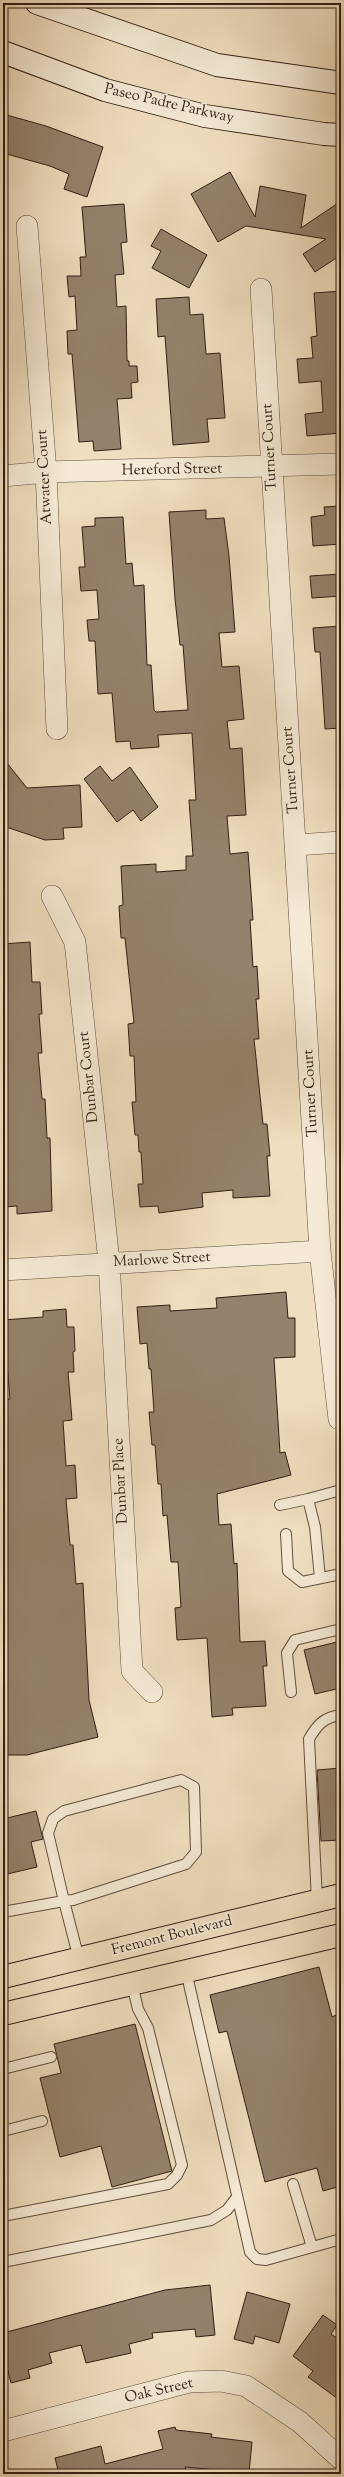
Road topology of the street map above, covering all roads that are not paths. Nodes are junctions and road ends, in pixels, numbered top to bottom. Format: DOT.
graph roads {
  1 [pos="37,3"];
  2 [pos="3,52"];
  3 [pos="341,83"];
  4 [pos="341,135"];
  5 [pos="27,226"];
  6 [pos="261,289"];
  7 [pos="341,464"];
  8 [pos="271,468"];
  9 [pos="46,472"];
  10 [pos="3,476"];
  11 [pos="57,729"];
  12 [pos="341,842"];
  13 [pos="296,845"];
  14 [pos="52,896"];
  15 [pos="320,1251"];
  16 [pos="109,1262"];
  17 [pos="3,1270"];
  18 [pos="339,1419"];
  19 [pos="341,1490"];
  20 [pos="308,1499"];
  21 [pos="280,1505"];
  22 [pos="286,1534"];
  23 [pos="341,1574"];
  24 [pos="320,1578"];
  25 [pos="341,1629"];
  26 [pos="152,1692"];
  27 [pos="291,1692"];
  28 [pos="341,1715"];
  29 [pos="341,1895"];
  30 [pos="317,1900"];
  31 [pos="64,1901"];
  32 [pos="3,1912"];
  33 [pos="340,1938"];
  34 [pos="79,1959"];
  35 [pos="186,1971"];
  36 [pos="3,1977"];
  37 [pos="132,1984"];
  38 [pos="3,2014"];
  39 [pos="51,2057"];
  40 [pos="3,2069"];
  41 [pos="42,2121"];
  42 [pos="3,2132"];
  43 [pos="294,2184"];
  44 [pos="237,2197"];
  45 [pos="3,2216"];
  46 [pos="341,2239"];
  47 [pos="312,2247"];
  48 [pos="3,2262"];
  49 [pos="3,2431"];
  50 [pos="341,2459"];
  1 -- 3 [label="main road"];
  2 -- 4 [label="main road, Paseo Padre Parkway"];
  5 -- 9 [label="street, Atwater Court"];
  6 -- 8 [label="street, Turner Court"];
  7 -- 8 [label="street, Hereford Street"];
  8 -- 9 [label="street, Hereford Street"];
  8 -- 13 [label="street, Turner Court"];
  9 -- 10 [label="street, Hereford Street"];
  9 -- 11 [label="street, Atwater Court"];
  12 -- 13 [label="street"];
  13 -- 15 [label="street, Turner Court"];
  14 -- 16 [label="street, Dunbar Court"];
  15 -- 16 [label="street, Marlowe Street"];
  15 -- 18 [label="street, Turner Court"];
  16 -- 17 [label="street, Marlowe Street"];
  16 -- 26 [label="street, Dunbar Place"];
  19 -- 20 [label="lane"];
  20 -- 21 [label="lane"];
  20 -- 24 [label="lane"];
  22 -- 24 [label="lane"];
  23 -- 24 [label="lane"];
  25 -- 27 [label="lane"];
  28 -- 30 [label="lane"];
  29 -- 30 [label="main road, Fremont Boulevard"];
  30 -- 34 [label="main road, Fremont Boulevard"];
  31 -- 31 [label="lane"];
  31 -- 32 [label="lane"];
  31 -- 34 [label="lane"];
  33 -- 35 [label="main road"];
  34 -- 36 [label="main road, Fremont Boulevard"];
  35 -- 37 [label="main road"];
  35 -- 44 [label="lane"];
  37 -- 38 [label="main road"];
  37 -- 45 [label="lane"];
  39 -- 40 [label="lane"];
  41 -- 42 [label="lane"];
  43 -- 47 [label="lane"];
  44 -- 47 [label="lane"];
  44 -- 48 [label="lane"];
  46 -- 47 [label="lane"];
  49 -- 50 [label="street, Oak Street"];
}
